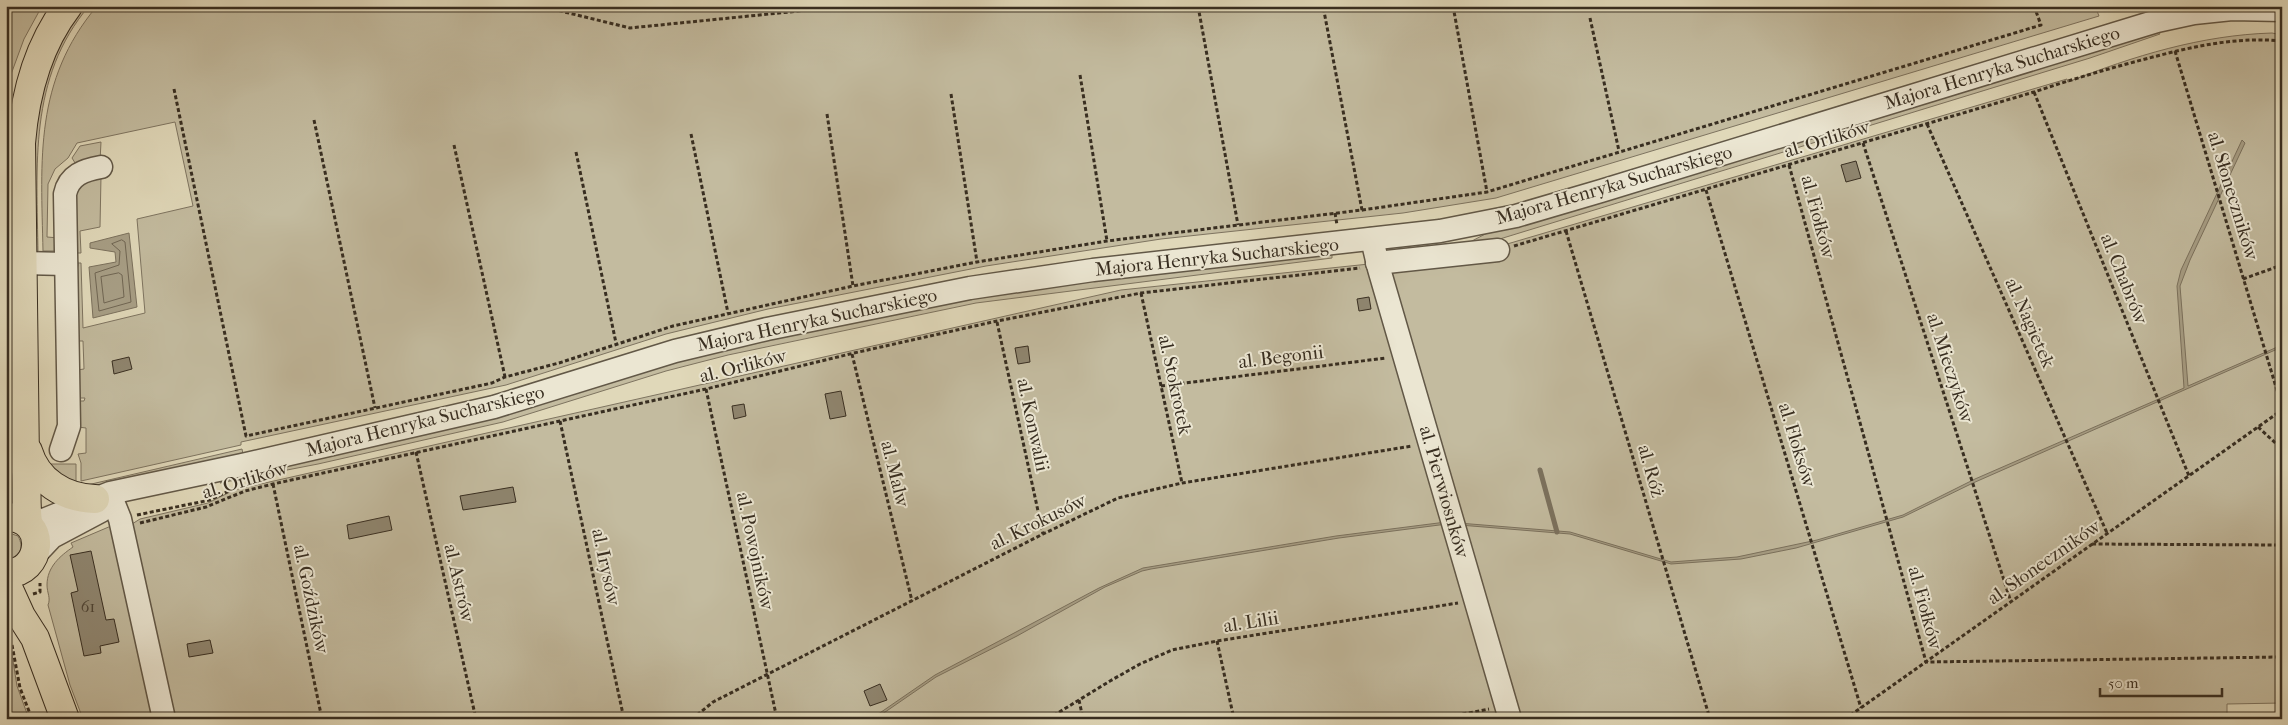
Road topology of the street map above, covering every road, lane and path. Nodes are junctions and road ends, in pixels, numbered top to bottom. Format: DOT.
graph roads {
  1 [pos="68,6"];
  2 [pos="540,6"];
  3 [pos="849,6"];
  4 [pos="1198,6"];
  5 [pos="1323,6"];
  6 [pos="1454,6"];
  7 [pos="2034,6"];
  8 [pos="2282,10"];
  9 [pos="1590,18"];
  10 [pos="2282,41"];
  11 [pos="2175,51"];
  12 [pos="1080,75"];
  13 [pos="174,89"];
  14 [pos="2034,92"];
  15 [pos="951,94"];
  16 [pos="827,114"];
  17 [pos="314,120"];
  18 [pos="1927,124"];
  19 [pos="691,134"];
  20 [pos="1862,143"];
  21 [pos="454,145"];
  22 [pos="1619,151"];
  23 [pos="576,152"];
  24 [pos="1789,165"];
  25 [pos="100,167"];
  26 [pos="1706,190"];
  27 [pos="1487,192"];
  28 [pos="1362,210"];
  29 [pos="1335,213"];
  30 [pos="1238,225"];
  31 [pos="1334,228"];
  32 [pos="1566,231"];
  33 [pos="1372,239"];
  34 [pos="1107,241"];
  35 [pos="1498,250"];
  36 [pos="977,262"];
  37 [pos="22,263"];
  38 [pos="66,264"];
  39 [pos="1377,264"];
  40 [pos="2282,265"];
  41 [pos="2243,279"];
  42 [pos="853,286"];
  43 [pos="1141,293"];
  44 [pos="728,313"];
  45 [pos="997,321"];
  46 [pos="616,343"];
  47 [pos="852,354"];
  48 [pos="1404,356"];
  49 [pos="505,377"];
  50 [pos="1161,386"];
  51 [pos="706,389"];
  52 [pos="375,408"];
  53 [pos="2282,408"];
  54 [pos="560,421"];
  55 [pos="2258,427"];
  56 [pos="1430,443"];
  57 [pos="2282,449"];
  58 [pos="61,450"];
  59 [pos="25,451"];
  60 [pos="416,452"];
  61 [pos="2189,476"];
  62 [pos="1182,483"];
  63 [pos="273,484"];
  64 [pos="239,486"];
  65 [pos="6,506"];
  66 [pos="113,514"];
  67 [pos="17,519"];
  68 [pos="2107,533"];
  69 [pos="1043,534"];
  70 [pos="2092,544"];
  71 [pos="24,564"];
  72 [pos="2280,564"];
  73 [pos="6,583"];
  74 [pos="1476,600"];
  75 [pos="912,601"];
  76 [pos="2011,602"];
  77 [pos="22,638"];
  78 [pos="1218,641"];
  79 [pos="1926,662"];
  80 [pos="768,675"];
  81 [pos="1080,700"];
  82 [pos="1861,708"];
  83 [pos="1508,712"];
  84 [pos="32,719"];
  85 [pos="65,719"];
  86 [pos="164,719"];
  87 [pos="322,719"];
  88 [pos="476,719"];
  89 [pos="624,719"];
  90 [pos="692,719"];
  91 [pos="777,719"];
  92 [pos="1048,719"];
  93 [pos="1083,719"];
  94 [pos="1234,719"];
  95 [pos="1437,719"];
  96 [pos="1710,719"];
  97 [pos="1845,719"];
  1 -- 37 [label="main road"];
  2 -- 3 [label="path"];
  4 -- 30 [label="path"];
  5 -- 28 [label="path"];
  6 -- 27 [label="path"];
  7 -- 22 [label="path"];
  8 -- 33 [label="street, Majora Henryka Sucharskiego"];
  9 -- 22 [label="path"];
  10 -- 11 [label="path, al. Orlików"];
  11 -- 14 [label="path, al. Orlików"];
  11 -- 41 [label="path, al. Słoneczników"];
  12 -- 34 [label="path"];
  13 -- 52 [label="path"];
  14 -- 18 [label="path, al. Orlików"];
  14 -- 61 [label="path, al. Chabrów"];
  15 -- 36 [label="path"];
  16 -- 42 [label="path"];
  17 -- 52 [label="path"];
  18 -- 20 [label="path, al. Orlików"];
  18 -- 68 [label="path, al. Nagietek"];
  19 -- 44 [label="path"];
  20 -- 24 [label="path, al. Orlików"];
  20 -- 76 [label="path, al. Mieczyków"];
  21 -- 49 [label="path"];
  22 -- 27 [label="path"];
  23 -- 46 [label="path"];
  24 -- 26 [label="path, al. Orlików"];
  24 -- 79 [label="path, al. Fiołków"];
  25 -- 38 [label="street"];
  26 -- 32 [label="path, al. Orlików"];
  26 -- 82 [label="path, al. Floksów"];
  27 -- 28 [label="path"];
  28 -- 29 [label="path"];
  29 -- 30 [label="path"];
  29 -- 31 [label="path"];
  30 -- 34 [label="path"];
  32 -- 35 [label="path, al. Orlików"];
  32 -- 96 [label="path, al. Róż"];
  33 -- 39 [label="street, al. Pierwiosnków"];
  33 -- 66 [label="street, Majora Henryka Sucharskiego"];
  34 -- 36 [label="path"];
  35 -- 39 [label="street"];
  36 -- 42 [label="path"];
  37 -- 38 [label="street"];
  37 -- 59 [label="main road"];
  38 -- 58 [label="street"];
  39 -- 43 [label="path, al. Orlików"];
  39 -- 48 [label="street, al. Pierwiosnków"];
  40 -- 41 [label="path"];
  41 -- 53 [label="path, al. Słoneczników"];
  42 -- 44 [label="path"];
  43 -- 45 [label="path, al. Orlików"];
  43 -- 50 [label="path, al. Stokrotek"];
  44 -- 46 [label="path"];
  45 -- 47 [label="path, al. Orlików"];
  45 -- 69 [label="path, al. Konwalii"];
  46 -- 49 [label="path"];
  47 -- 51 [label="path, al. Orlików"];
  47 -- 75 [label="path, al. Malw"];
  48 -- 50 [label="path, al. Begonii"];
  48 -- 56 [label="street, al. Pierwiosnków"];
  49 -- 52 [label="path"];
  50 -- 62 [label="path, al. Stokrotek"];
  51 -- 54 [label="path, al. Orlików"];
  51 -- 80 [label="path, al. Powojników"];
  53 -- 55 [label="path, al. Słoneczników"];
  54 -- 60 [label="path, al. Orlików"];
  54 -- 89 [label="path, al. Irysów"];
  55 -- 57 [label="path"];
  55 -- 61 [label="path, al. Słoneczników"];
  56 -- 62 [label="path, al. Krokusów"];
  56 -- 74 [label="street, al. Pierwiosnków"];
  59 -- 65 [label="main road"];
  59 -- 66 [label="main road"];
  59 -- 67 [label="main road"];
  60 -- 63 [label="path, al. Orlików"];
  60 -- 88 [label="path, al. Astrów"];
  61 -- 68 [label="path, al. Słoneczników"];
  62 -- 69 [label="path, al. Krokusów"];
  63 -- 66 [label="path, al. Orlików"];
  63 -- 87 [label="path, al. Goździków"];
  64 -- 66 [label="path"];
  66 -- 67 [label="street, Majora Henryka Sucharskiego"];
  66 -- 71 [label="street, Majora Henryka Sucharskiego"];
  66 -- 86 [label="street"];
  67 -- 71 [label="main road"];
  68 -- 70 [label="path, al. Słoneczników"];
  69 -- 75 [label="path, al. Krokusów"];
  70 -- 72 [label="path"];
  70 -- 76 [label="path, al. Słoneczników"];
  71 -- 77 [label="main road"];
  72 -- 79 [label="path, al. Fiołków"];
  73 -- 77 [label="main road"];
  74 -- 78 [label="path, al. Lilii"];
  74 -- 83 [label="street, al. Pierwiosnków"];
  75 -- 80 [label="path, al. Krokusów"];
  76 -- 79 [label="path, al. Słoneczników"];
  77 -- 84 [label="path"];
  77 -- 85 [label="main road"];
  78 -- 81 [label="path, al. Lilii"];
  78 -- 94 [label="path"];
  79 -- 82 [label="path, al. Słoneczników"];
  80 -- 90 [label="path, al. Krokusów"];
  80 -- 91 [label="path, al. Powojników"];
  81 -- 92 [label="path, al. Lilii"];
  81 -- 93 [label="path"];
  82 -- 97 [label="path, al. Słoneczników"];
  83 -- 95 [label="path"];
}
